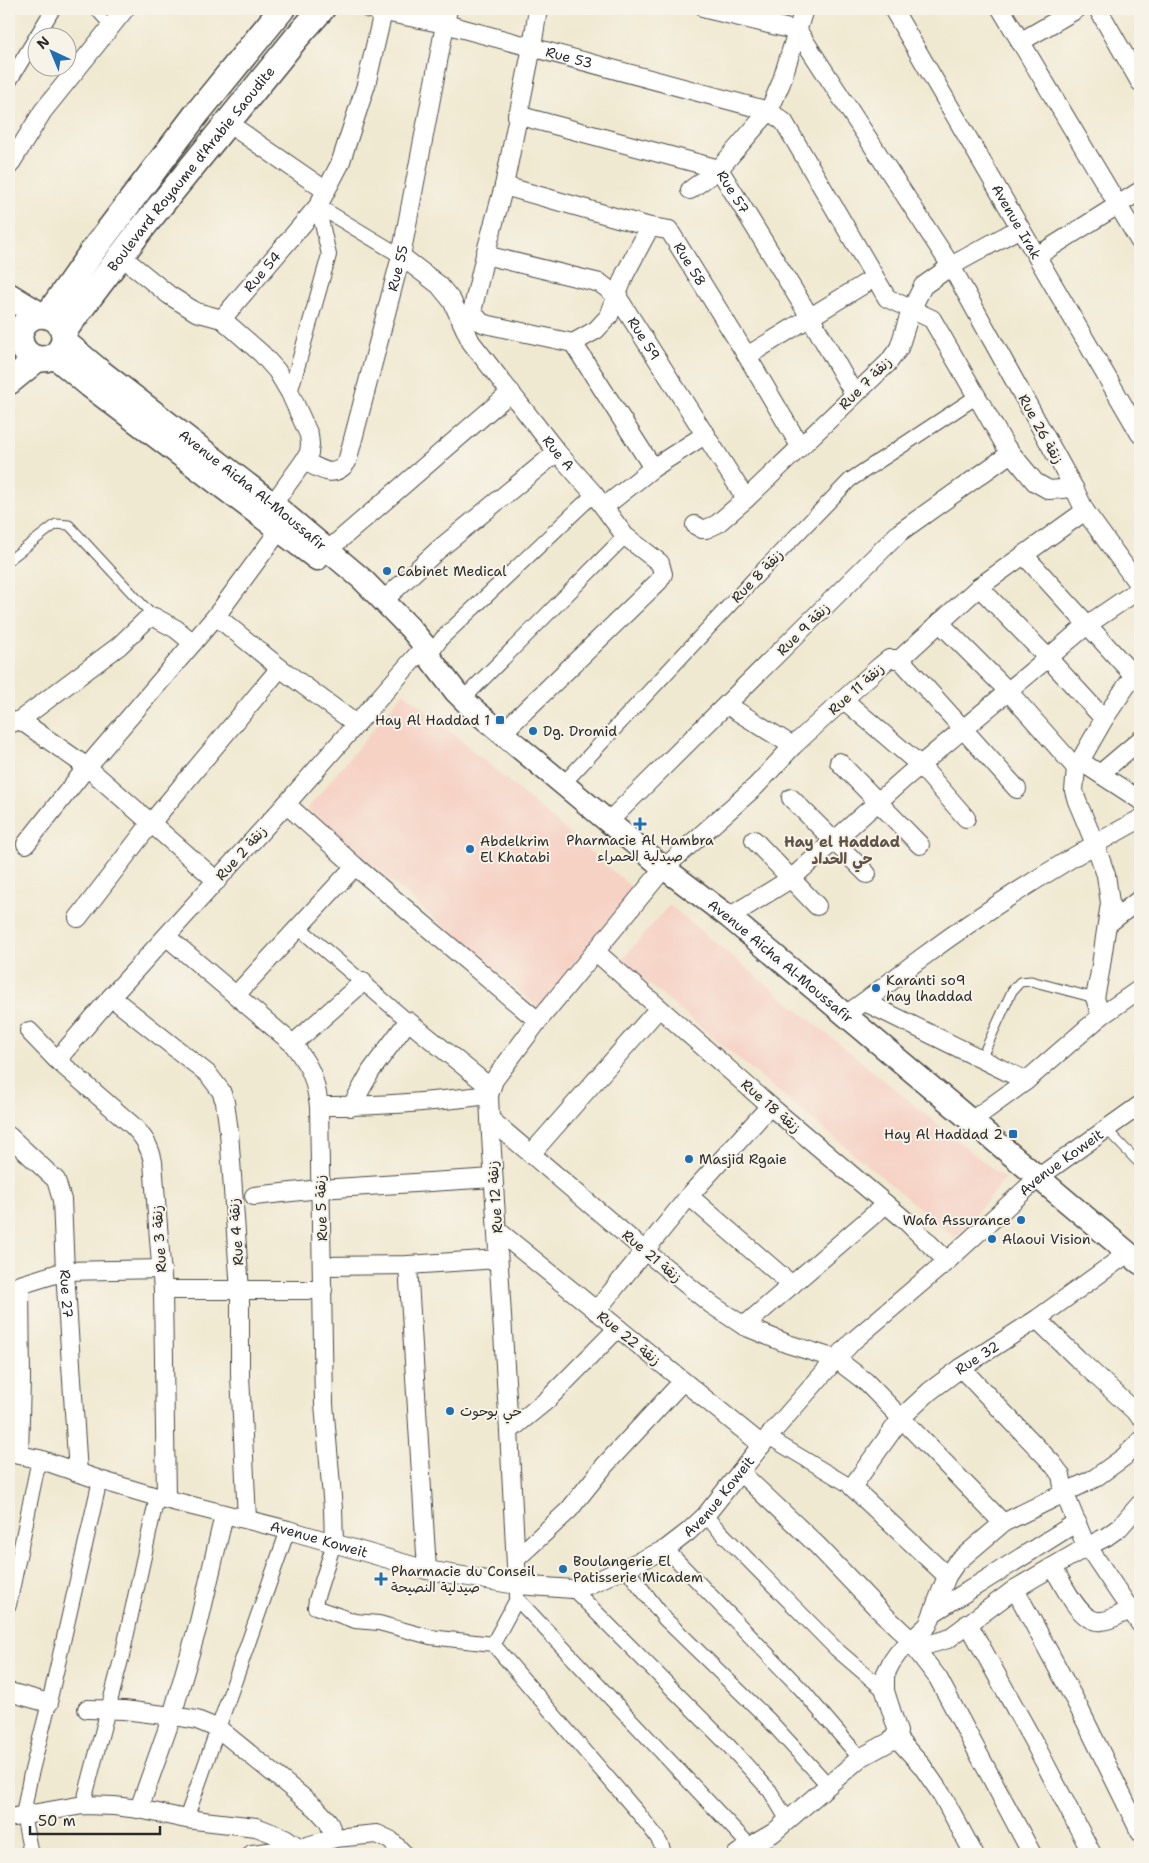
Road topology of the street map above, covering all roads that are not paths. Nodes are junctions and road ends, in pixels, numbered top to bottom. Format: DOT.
graph roads {
  1 [pos="53,9"];
  2 [pos="94,9"];
  3 [pos="125,9"];
  4 [pos="322,9"];
  5 [pos="538,9"];
  6 [pos="706,9"];
  7 [pos="804,9"];
  8 [pos="893,9"];
  9 [pos="1001,9"];
  10 [pos="1077,9"];
  11 [pos="1098,9"];
  12 [pos="376,10"];
  13 [pos="280,11"];
  14 [pos="447,17"];
  15 [pos="110,27"];
  16 [pos="798,31"];
  17 [pos="297,37"];
  18 [pos="1020,42"];
  19 [pos="532,47"];
  20 [pos="9,82"];
  21 [pos="1140,82"];
  22 [pos="769,111"];
  23 [pos="517,115"];
  24 [pos="228,123"];
  25 [pos="9,166"];
  26 [pos="719,169"];
  27 [pos="504,186"];
  28 [pos="690,190"];
  29 [pos="1140,191"];
  30 [pos="322,198"];
  31 [pos="1118,205"];
  32 [pos="650,226"];
  33 [pos="1020,228"];
  34 [pos="1140,242"];
  35 [pos="485,255"];
  36 [pos="121,256"];
  37 [pos="401,256"];
  38 [pos="1037,256"];
  39 [pos="951,266"];
  40 [pos="874,278"];
  41 [pos="9,296"];
  42 [pos="617,296"];
  43 [pos="911,310"];
  44 [pos="465,315"];
  45 [pos="810,317"];
  46 [pos="222,319"];
  47 [pos="37,338"];
  48 [pos="573,343"];
  49 [pos="748,356"];
  50 [pos="9,382"];
  51 [pos="290,392"];
  52 [pos="511,392"];
  53 [pos="854,394"];
  54 [pos="976,397"];
  55 [pos="706,434"];
  56 [pos="1140,434"];
  57 [pos="800,446"];
  58 [pos="557,452"];
  59 [pos="1011,452"];
  60 [pos="304,461"];
  61 [pos="653,468"];
  62 [pos="1074,488"];
  63 [pos="746,499"];
  64 [pos="599,501"];
  65 [pos="1085,511"];
  66 [pos="281,517"];
  67 [pos="695,525"];
  68 [pos="625,536"];
  69 [pos="328,550"];
  70 [pos="1024,555"];
  71 [pos="9,560"];
  72 [pos="979,587"];
  73 [pos="1140,588"];
  74 [pos="384,600"];
  75 [pos="216,616"];
  76 [pos="154,617"];
  77 [pos="939,622"];
  78 [pos="1087,626"];
  79 [pos="193,643"];
  80 [pos="425,652"];
  81 [pos="1048,658"];
  82 [pos="900,659"];
  83 [pos="280,668"];
  84 [pos="1137,671"];
  85 [pos="1008,691"];
  86 [pos="463,699"];
  87 [pos="844,700"];
  88 [pos="727,704"];
  89 [pos="1104,719"];
  90 [pos="14,722"];
  91 [pos="356,724"];
  92 [pos="963,729"];
  93 [pos="501,734"];
  94 [pos="1140,740"];
  95 [pos="793,746"];
  96 [pos="839,762"];
  97 [pos="1078,765"];
  98 [pos="920,766"];
  99 [pos="87,767"];
  100 [pos="1101,773"];
  101 [pos="563,784"];
  102 [pos="1017,789"];
  103 [pos="791,798"];
  104 [pos="1140,800"];
  105 [pos="878,801"];
  106 [pos="286,804"];
  107 [pos="966,818"];
  108 [pos="1140,820"];
  109 [pos="608,822"];
  110 [pos="151,823"];
  111 [pos="754,840"];
  112 [pos="834,841"];
  113 [pos="26,844"];
  114 [pos="920,844"];
  115 [pos="1096,844"];
  116 [pos="355,866"];
  117 [pos="664,868"];
  118 [pos="867,874"];
  119 [pos="792,878"];
  120 [pos="217,881"];
  121 [pos="1140,899"];
  122 [pos="817,906"];
  123 [pos="78,918"];
  124 [pos="729,918"];
  125 [pos="1108,924"];
  126 [pos="299,928"];
  127 [pos="167,937"];
  128 [pos="595,951"];
  129 [pos="362,982"];
  130 [pos="1140,989"];
  131 [pos="236,995"];
  132 [pos="111,997"];
  133 [pos="1094,998"];
  134 [pos="865,1002"];
  135 [pos="659,1008"];
  136 [pos="846,1015"];
  137 [pos="1101,1016"];
  138 [pos="408,1021"];
  139 [pos="538,1021"];
  140 [pos="29,1031"];
  141 [pos="293,1044"];
  142 [pos="981,1059"];
  143 [pos="57,1060"];
  144 [pos="1026,1081"];
  145 [pos="490,1092"];
  146 [pos="1140,1105"];
  147 [pos="319,1106"];
  148 [pos="770,1106"];
  149 [pos="351,1107"];
  150 [pos="490,1119"];
  151 [pos="971,1121"];
  152 [pos="1106,1130"];
  153 [pos="9,1136"];
  154 [pos="532,1154"];
  155 [pos="1140,1163"];
  156 [pos="1039,1177"];
  157 [pos="493,1178"];
  158 [pos="320,1189"];
  159 [pos="254,1196"];
  160 [pos="689,1196"];
  161 [pos="886,1204"];
  162 [pos="497,1230"];
  163 [pos="646,1251"];
  164 [pos="1134,1258"];
  165 [pos="498,1259"];
  166 [pos="947,1261"];
  167 [pos="408,1265"];
  168 [pos="323,1266"];
  169 [pos="162,1269"];
  170 [pos="65,1272"];
  171 [pos="792,1285"];
  172 [pos="14,1288"];
  173 [pos="163,1290"];
  174 [pos="323,1290"];
  175 [pos="240,1291"];
  176 [pos="596,1311"];
  177 [pos="1037,1319"];
  178 [pos="744,1326"];
  179 [pos="618,1328"];
  180 [pos="836,1359"];
  181 [pos="960,1368"];
  182 [pos="682,1382"];
  183 [pos="1140,1416"];
  184 [pos="902,1417"];
  185 [pos="509,1431"];
  186 [pos="765,1441"];
  187 [pos="1140,1441"];
  188 [pos="14,1454"];
  189 [pos="39,1459"];
  190 [pos="740,1472"];
  191 [pos="78,1473"];
  192 [pos="100,1480"];
  193 [pos="852,1487"];
  194 [pos="1064,1492"];
  195 [pos="162,1498"];
  196 [pos="1138,1514"];
  197 [pos="224,1515"];
  198 [pos="705,1516"];
  199 [pos="247,1519"];
  200 [pos="1077,1522"];
  201 [pos="1003,1523"];
  202 [pos="288,1530"];
  203 [pos="334,1543"];
  204 [pos="1088,1546"];
  205 [pos="666,1549"];
  206 [pos="516,1559"];
  207 [pos="1053,1567"];
  208 [pos="624,1568"];
  209 [pos="426,1570"];
  210 [pos="947,1576"];
  211 [pos="573,1589"];
  212 [pos="1015,1589"];
  213 [pos="517,1592"];
  214 [pos="9,1605"];
  215 [pos="933,1612"];
  216 [pos="1135,1617"];
  217 [pos="968,1623"];
  218 [pos="911,1642"];
  219 [pos="493,1644"];
  220 [pos="885,1691"];
  221 [pos="9,1692"];
  222 [pos="49,1703"];
  223 [pos="87,1709"];
  224 [pos="108,1710"];
  225 [pos="172,1716"];
  226 [pos="219,1729"];
  227 [pos="895,1736"];
  228 [pos="860,1758"];
  229 [pos="828,1786"];
  230 [pos="84,1805"];
  231 [pos="140,1809"];
  232 [pos="16,1816"];
  233 [pos="186,1819"];
  234 [pos="788,1821"];
  235 [pos="1140,1832"];
  236 [pos="335,1838"];
  237 [pos="300,1848"];
  238 [pos="743,1850"];
  239 [pos="31,1854"];
  240 [pos="252,1854"];
  241 [pos="404,1854"];
  242 [pos="664,1854"];
  243 [pos="974,1854"];
  244 [pos="1032,1854"];
  245 [pos="1092,1854"];
  1 -- 20 [label="street"];
  2 -- 15 [label="lane"];
  3 -- 15 [label="street"];
  4 -- 17 [label="main road, Boulevard Royaume d'Arabie Saoudite"];
  5 -- 19 [label="street"];
  6 -- 16 [label="street"];
  7 -- 16 [label="street"];
  8 -- 33 [label="street, Avenue Irak"];
  9 -- 18 [label="street"];
  10 -- 18 [label="street"];
  11 -- 21 [label="street"];
  12 -- 14 [label="street, Rue 53"];
  12 -- 30 [label="street, Rue 54"];
  13 -- 17 [label="main road"];
  13 -- 47 [label="main road, Boulevard Royaume d'Arabie Saoudite"];
  14 -- 19 [label="street, Rue 53"];
  14 -- 37 [label="street, Rue 55"];
  15 -- 25 [label="street"];
  16 -- 22 [label="street"];
  16 -- 39 [label="street, Rue 26 زنقة"];
  17 -- 24 [label="main road, Boulevard Royaume d'Arabie Saoudite"];
  18 -- 31 [label="street"];
  19 -- 22 [label="street, Rue 53"];
  19 -- 23 [label="street"];
  22 -- 26 [label="street"];
  22 -- 40 [label="street"];
  23 -- 26 [label="street, Rue 57"];
  23 -- 27 [label="street"];
  24 -- 30 [label="street"];
  24 -- 36 [label="main road, Boulevard Royaume d'Arabie Saoudite"];
  26 -- 28 [label="street"];
  26 -- 45 [label="street, Rue 57"];
  27 -- 32 [label="street, Rue 58"];
  27 -- 35 [label="street"];
  29 -- 31 [label="street"];
  30 -- 37 [label="street"];
  30 -- 46 [label="street, Rue 54"];
  30 -- 51 [label="street"];
  31 -- 34 [label="street"];
  31 -- 38 [label="street"];
  32 -- 42 [label="street"];
  32 -- 49 [label="street, Rue 58"];
  33 -- 38 [label="street, Avenue Irak"];
  33 -- 39 [label="street, Rue 7 زنقة"];
  35 -- 42 [label="street, Rue 59"];
  35 -- 44 [label="street"];
  36 -- 46 [label="street"];
  36 -- 47 [label="main road, Boulevard Royaume d'Arabie Saoudite"];
  37 -- 44 [label="street, Rue A"];
  37 -- 60 [label="street, Rue 55"];
  38 -- 56 [label="street, Avenue Irak"];
  39 -- 43 [label="street, Rue 7 زنقة"];
  39 -- 62 [label="street, Rue 26 زنقة"];
  40 -- 43 [label="street"];
  40 -- 45 [label="street"];
  41 -- 47 [label="main road, Avenue Aicha Al-Moussafir"];
  42 -- 48 [label="street"];
  42 -- 55 [label="street, Rue 59"];
  43 -- 53 [label="street, Rue 7 زنقة"];
  43 -- 54 [label="street"];
  44 -- 48 [label="street"];
  44 -- 52 [label="street, Rue A"];
  45 -- 49 [label="street"];
  45 -- 53 [label="street, Rue 57"];
  46 -- 51 [label="street"];
  47 -- 50 [label="main road, Boulevard Royaume d'Arabie Saoudite"];
  47 -- 66 [label="street, Avenue Aicha Al-Moussafir"];
  48 -- 61 [label="street"];
  49 -- 57 [label="street, Rue 58"];
  51 -- 60 [label="street"];
  52 -- 58 [label="street, Rue A"];
  52 -- 69 [label="street"];
  53 -- 57 [label="street, Rue 7 زنقة"];
  54 -- 59 [label="street"];
  54 -- 101 [label="street, Rue 8 زنقة"];
  55 -- 61 [label="street"];
  55 -- 63 [label="street, Rue 59"];
  57 -- 63 [label="street, Rue 7 زنقة"];
  58 -- 64 [label="street, Rue A"];
  58 -- 74 [label="street"];
  59 -- 62 [label="street"];
  59 -- 88 [label="street, Rue 9 زنقة"];
  60 -- 66 [label="street"];
  61 -- 64 [label="street"];
  62 -- 65 [label="street, Rue 26 زنقة"];
  63 -- 67 [label="street, Rue 7 زنقة"];
  64 -- 68 [label="street, Rue A"];
  64 -- 80 [label="street"];
  65 -- 70 [label="street, Rue 11 زنقة"];
  65 -- 73 [label="street, Rue 26 زنقة"];
  66 -- 69 [label="street, Avenue Aicha Al-Moussafir"];
  66 -- 75 [label="street"];
  66 -- 80 [label="street, Avenue Aicha Al-Moussafir"];
  68 -- 86 [label="street"];
  68 -- 93 [label="street, Rue A"];
  69 -- 74 [label="street, Avenue Aicha Al-Moussafir"];
  70 -- 72 [label="street, Rue 11 زنقة"];
  70 -- 78 [label="street"];
  71 -- 76 [label="lane"];
  72 -- 77 [label="street, Rue 11 زنقة"];
  72 -- 81 [label="street"];
  73 -- 78 [label="street"];
  74 -- 80 [label="street, Avenue Aicha Al-Moussafir"];
  75 -- 79 [label="street"];
  75 -- 83 [label="street"];
  76 -- 79 [label="street"];
  76 -- 90 [label="street"];
  77 -- 82 [label="street, Rue 11 زنقة"];
  77 -- 85 [label="street"];
  78 -- 81 [label="street"];
  78 -- 84 [label="street"];
  79 -- 99 [label="street"];
  80 -- 86 [label="street, Avenue Aicha Al-Moussafir"];
  80 -- 91 [label="street, Rue 2 زنقة"];
  81 -- 85 [label="street"];
  81 -- 89 [label="street"];
  82 -- 87 [label="street, Rue 11 زنقة"];
  82 -- 92 [label="street"];
  83 -- 91 [label="street"];
  83 -- 110 [label="street"];
  84 -- 89 [label="street"];
  85 -- 92 [label="street"];
  85 -- 97 [label="street"];
  86 -- 93 [label="street, Avenue Aicha Al-Moussafir"];
  87 -- 95 [label="street, Rue 11 زنقة"];
  87 -- 98 [label="street"];
  88 -- 95 [label="street"];
  88 -- 109 [label="street, Rue 9 زنقة"];
  89 -- 97 [label="street"];
  90 -- 99 [label="street"];
  91 -- 106 [label="street, Rue 2 زنقة"];
  92 -- 98 [label="street"];
  92 -- 102 [label="street"];
  93 -- 101 [label="street, Avenue Aicha Al-Moussafir"];
  94 -- 100 [label="street"];
  95 -- 117 [label="street, Rue 11 زنقة"];
  96 -- 105 [label="street"];
  97 -- 100 [label="street"];
  97 -- 115 [label="street"];
  98 -- 105 [label="street"];
  98 -- 107 [label="street"];
  99 -- 110 [label="street"];
  99 -- 113 [label="street"];
  100 -- 104 [label="street"];
  101 -- 109 [label="street, Avenue Aicha Al-Moussafir"];
  103 -- 112 [label="street"];
  105 -- 112 [label="street"];
  105 -- 114 [label="street"];
  106 -- 116 [label="street"];
  106 -- 120 [label="street, Rue 2 زنقة"];
  108 -- 115 [label="street"];
  109 -- 117 [label="street, Avenue Aicha Al-Moussafir"];
  110 -- 120 [label="street"];
  110 -- 123 [label="street"];
  111 -- 119 [label="street"];
  112 -- 118 [label="street"];
  112 -- 119 [label="street"];
  115 -- 125 [label="street"];
  115 -- 134 [label="street"];
  116 -- 126 [label="street"];
  116 -- 139 [label="street"];
  117 -- 124 [label="street, Avenue Aicha Al-Moussafir"];
  117 -- 128 [label="street"];
  119 -- 122 [label="street"];
  119 -- 124 [label="street"];
  120 -- 127 [label="street, Rue 2 زنقة"];
  121 -- 125 [label="street"];
  124 -- 136 [label="street, Avenue Aicha Al-Moussafir"];
  125 -- 133 [label="street"];
  126 -- 129 [label="street"];
  126 -- 131 [label="street"];
  127 -- 131 [label="street, Rue 5 زنقة"];
  127 -- 132 [label="street, Rue 2 زنقة"];
  128 -- 135 [label="street, Rue 18 زنقة"];
  128 -- 139 [label="street"];
  129 -- 138 [label="street"];
  129 -- 141 [label="street"];
  130 -- 137 [label="street"];
  131 -- 141 [label="street, Rue 5 زنقة"];
  132 -- 143 [label="street, Rue 2 زنقة"];
  132 -- 175 [label="street, Rue 4 زنقة"];
  133 -- 137 [label="street"];
  133 -- 142 [label="lane"];
  134 -- 136 [label="street"];
  134 -- 142 [label="street"];
  135 -- 148 [label="street, Rue 18 زنقة"];
  135 -- 154 [label="street"];
  136 -- 151 [label="street, Avenue Aicha Al-Moussafir"];
  137 -- 144 [label="street"];
  138 -- 145 [label="street"];
  138 -- 149 [label="street"];
  139 -- 145 [label="street"];
  140 -- 143 [label="street, Rue 3 زنقة"];
  141 -- 147 [label="street, Rue 5 زنقة"];
  142 -- 144 [label="street"];
  143 -- 169 [label="street, Rue 3 زنقة"];
  144 -- 151 [label="street"];
  145 -- 149 [label="street"];
  145 -- 150 [label="street, Rue 12 زنقة"];
  146 -- 152 [label="street, Avenue Koweit"];
  147 -- 149 [label="street"];
  147 -- 158 [label="street, Rue 5 زنقة"];
  148 -- 160 [label="street"];
  148 -- 161 [label="street, Rue 18 زنقة"];
  150 -- 154 [label="street, Rue 21 زنقة"];
  150 -- 157 [label="street, Rue 12 زنقة"];
  151 -- 156 [label="street, Avenue Aicha Al-Moussafir"];
  152 -- 155 [label="lane"];
  152 -- 156 [label="street, Avenue Koweit"];
  153 -- 170 [label="street, Rue 27"];
  154 -- 163 [label="street, Rue 21 زنقة"];
  156 -- 164 [label="street, Avenue Aicha Al-Moussafir"];
  156 -- 166 [label="street, Avenue Koweit"];
  157 -- 158 [label="street"];
  157 -- 162 [label="street, Rue 12 زنقة"];
  158 -- 159 [label="street"];
  158 -- 168 [label="street, Rue 5 زنقة"];
  160 -- 163 [label="street"];
  160 -- 171 [label="street"];
  161 -- 166 [label="street, Rue 18 زنقة"];
  161 -- 171 [label="street"];
  162 -- 165 [label="street, Rue 12 زنقة"];
  162 -- 176 [label="street, Rue 22 زنقة"];
  163 -- 176 [label="street"];
  163 -- 178 [label="street, Rue 21 زنقة"];
  164 -- 177 [label="street, Rue 32"];
  165 -- 167 [label="street"];
  165 -- 185 [label="street, Rue 12 زنقة"];
  166 -- 180 [label="street, Avenue Koweit"];
  167 -- 168 [label="street"];
  167 -- 209 [label="street"];
  168 -- 174 [label="street, Rue 5 زنقة"];
  169 -- 170 [label="street"];
  169 -- 173 [label="street, Rue 3 زنقة"];
  170 -- 172 [label="street"];
  170 -- 191 [label="street, Rue 27"];
  171 -- 178 [label="street"];
  172 -- 188 [label="street"];
  173 -- 175 [label="street"];
  173 -- 195 [label="street, Rue 3 زنقة"];
  174 -- 175 [label="street"];
  174 -- 203 [label="street, Rue 5 زنقة"];
  175 -- 199 [label="street, Rue 4 زنقة"];
  176 -- 179 [label="street, Rue 22 زنقة"];
  177 -- 181 [label="street, Rue 32"];
  177 -- 183 [label="street"];
  178 -- 180 [label="street, Rue 21 زنقة"];
  179 -- 182 [label="street, Rue 22 زنقة"];
  179 -- 185 [label="street"];
  180 -- 184 [label="street"];
  180 -- 186 [label="street, Avenue Koweit"];
  181 -- 184 [label="street, Rue 32"];
  181 -- 194 [label="street"];
  182 -- 186 [label="street, Rue 22 زنقة"];
  182 -- 206 [label="street"];
  184 -- 193 [label="street, Rue 32"];
  184 -- 201 [label="street"];
  185 -- 206 [label="street, Rue 12 زنقة"];
  186 -- 190 [label="street, Avenue Koweit"];
  186 -- 193 [label="street, Rue 22 زنقة"];
  187 -- 194 [label="street"];
  188 -- 189 [label="street, Avenue Koweit"];
  189 -- 191 [label="street, Avenue Koweit"];
  189 -- 214 [label="street"];
  190 -- 198 [label="street, Avenue Koweit"];
  190 -- 218 [label="street"];
  191 -- 192 [label="street, Avenue Koweit"];
  192 -- 195 [label="street, Avenue Koweit"];
  192 -- 222 [label="street"];
  193 -- 210 [label="street, Rue 22 زنقة"];
  194 -- 200 [label="street"];
  194 -- 201 [label="street"];
  195 -- 197 [label="street, Avenue Koweit"];
  195 -- 224 [label="street"];
  196 -- 204 [label="street"];
  197 -- 199 [label="street, Avenue Koweit"];
  197 -- 225 [label="street"];
  198 -- 205 [label="street, Avenue Koweit"];
  198 -- 220 [label="street"];
  199 -- 202 [label="street, Avenue Koweit"];
  200 -- 204 [label="street"];
  200 -- 215 [label="street"];
  201 -- 210 [label="street"];
  202 -- 203 [label="street, Avenue Koweit"];
  202 -- 226 [label="street"];
  203 -- 209 [label="street, Avenue Koweit"];
  203 -- 219 [label="street"];
  204 -- 207 [label="street"];
  204 -- 216 [label="street"];
  205 -- 208 [label="street, Avenue Koweit"];
  205 -- 228 [label="street"];
  206 -- 213 [label="street, Rue 12 زنقة"];
  207 -- 212 [label="street"];
  207 -- 216 [label="street"];
  208 -- 211 [label="street, Avenue Koweit"];
  208 -- 229 [label="street"];
  209 -- 213 [label="street, Avenue Koweit"];
  210 -- 215 [label="street"];
  211 -- 213 [label="street, Avenue Koweit"];
  211 -- 234 [label="street"];
  212 -- 217 [label="street"];
  212 -- 235 [label="street"];
  213 -- 219 [label="street"];
  213 -- 238 [label="street"];
  215 -- 218 [label="street"];
  217 -- 218 [label="street"];
  217 -- 245 [label="street"];
  218 -- 220 [label="street"];
  218 -- 244 [label="street"];
  219 -- 242 [label="street"];
  220 -- 227 [label="street"];
  221 -- 222 [label="street"];
  222 -- 232 [label="street"];
  223 -- 224 [label="street"];
  224 -- 225 [label="street"];
  224 -- 230 [label="street"];
  225 -- 226 [label="street"];
  225 -- 231 [label="street"];
  226 -- 233 [label="street"];
  226 -- 236 [label="street"];
  227 -- 228 [label="street"];
  227 -- 243 [label="street"];
  228 -- 229 [label="street"];
  229 -- 234 [label="street"];
  230 -- 231 [label="street"];
  230 -- 232 [label="street"];
  231 -- 233 [label="street"];
  232 -- 239 [label="street"];
  233 -- 237 [label="street"];
  234 -- 238 [label="street"];
  236 -- 237 [label="street"];
  236 -- 241 [label="street"];
  237 -- 240 [label="street"];
}
